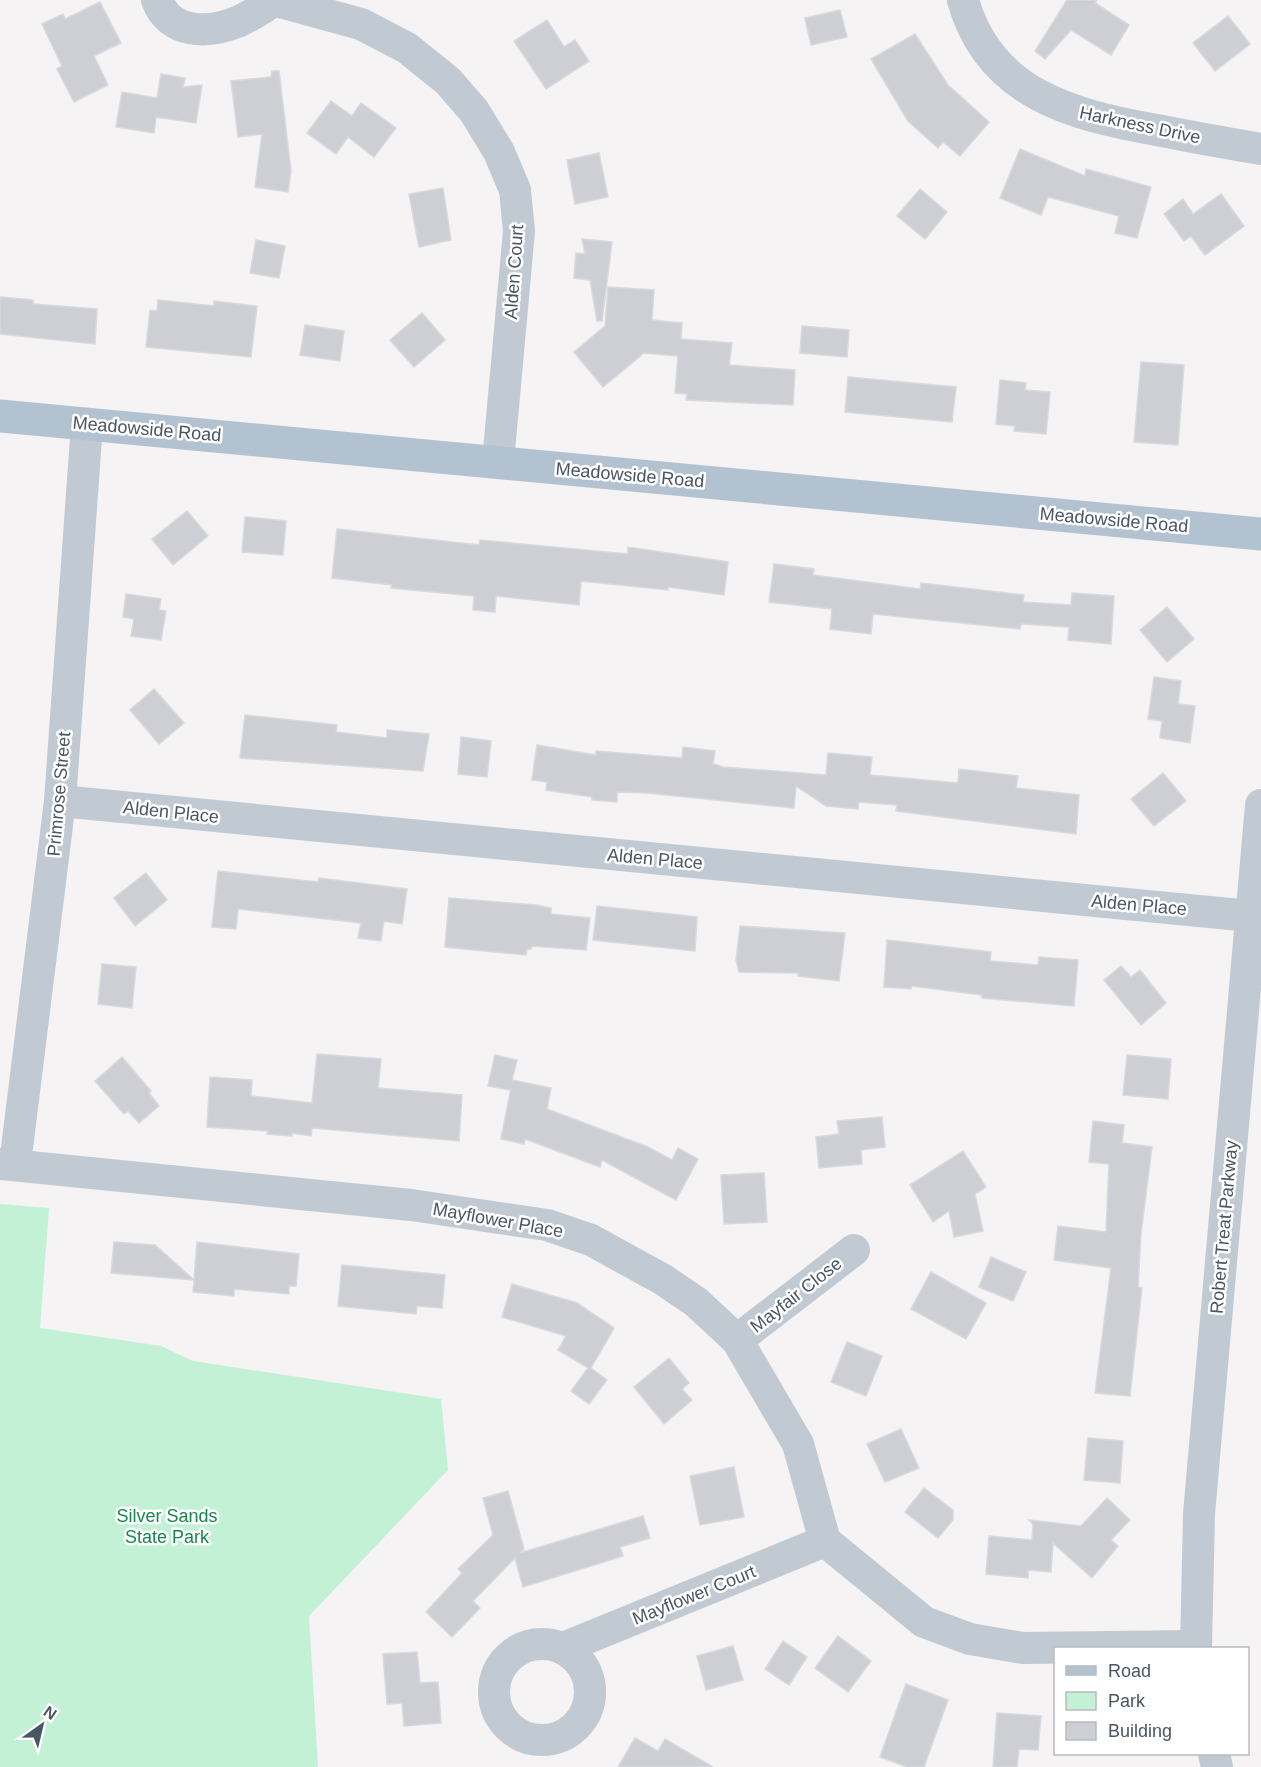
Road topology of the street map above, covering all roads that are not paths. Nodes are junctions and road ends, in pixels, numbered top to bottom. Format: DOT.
graph roads {
  1 [pos="157,0"];
  2 [pos="273,0"];
  3 [pos="963,0"];
  4 [pos="1261,149"];
  5 [pos="0,416"];
  6 [pos="87,424"];
  7 [pos="498,462"];
  8 [pos="1261,534"];
  9 [pos="60,801"];
  10 [pos="1261,805"];
  11 [pos="1251,916"];
  12 [pos="7,1164"];
  13 [pos="854,1250"];
  14 [pos="737,1340"];
  15 [pos="825,1541"];
  16 [pos="1196,1647"];
  17 [pos="563,1648"];
  18 [pos="1054,1648"];
  1 -- 2 [label="street, Alden Court"];
  2 -- 7 [label="street, Alden Court"];
  3 -- 4 [label="street, Harkness Drive"];
  5 -- 6 [label="main road, Meadowside Road"];
  6 -- 7 [label="main road, Meadowside Road"];
  6 -- 9 [label="street, Primrose Street"];
  7 -- 8 [label="main road, Meadowside Road"];
  9 -- 11 [label="street, Alden Place"];
  9 -- 12 [label="street, Primrose Street"];
  10 -- 11 [label="street, Robert Treat Parkway"];
  11 -- 16 [label="street, Robert Treat Parkway"];
  12 -- 14 [label="street, Mayflower Place"];
  13 -- 14 [label="street, Mayfair Close"];
  14 -- 15 [label="street, Mayflower Place"];
  15 -- 17 [label="street, Mayflower Court"];
  15 -- 18 [label="street"];
}
